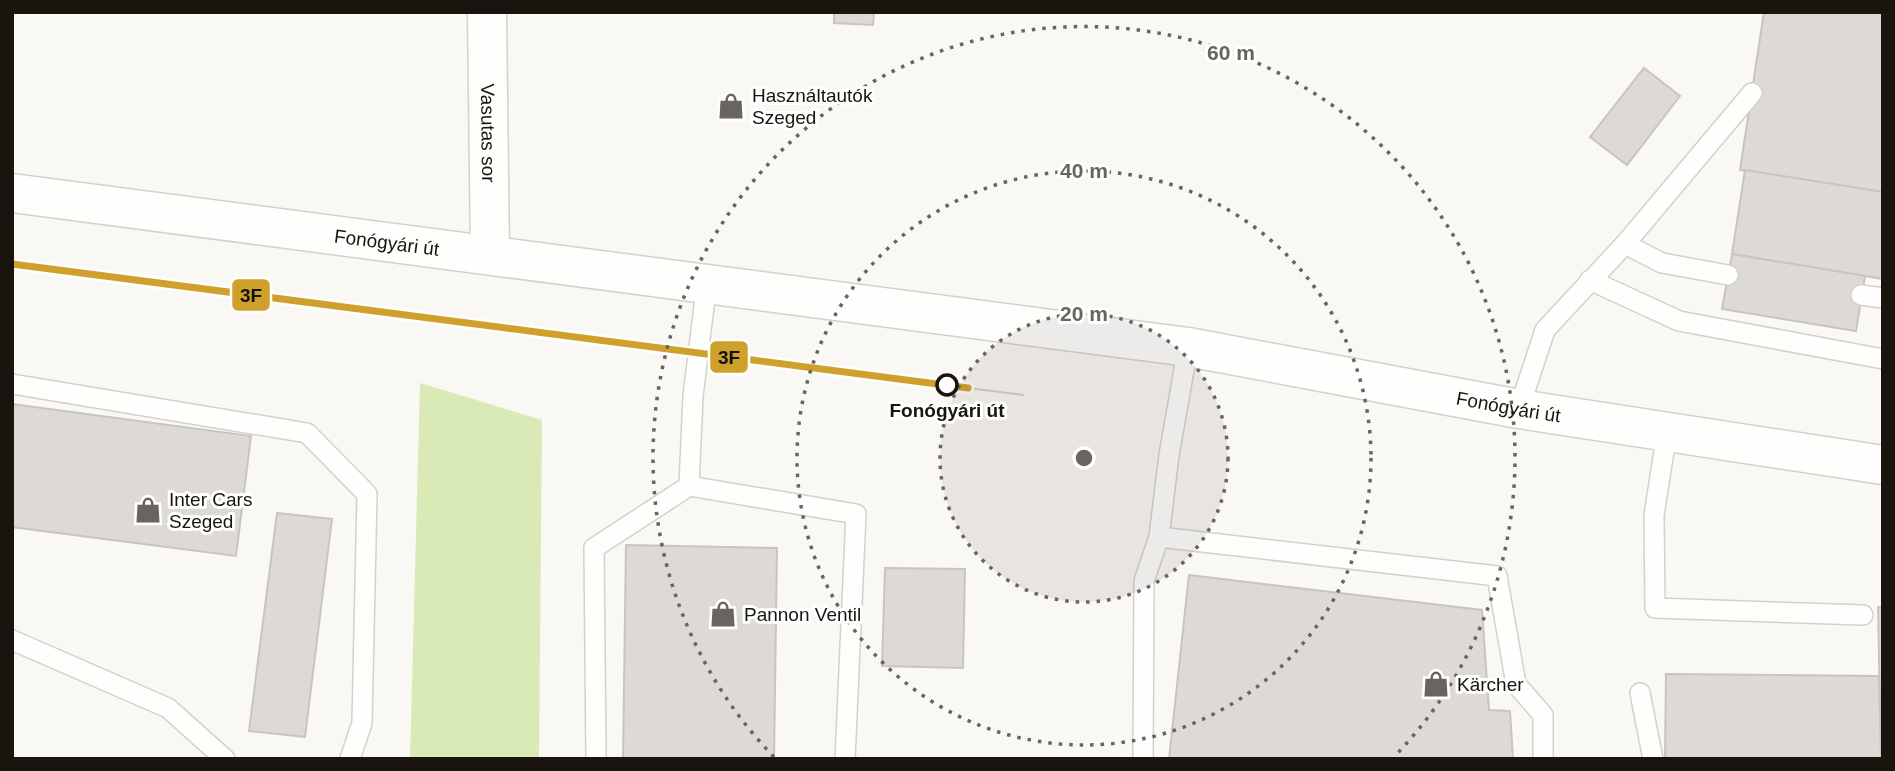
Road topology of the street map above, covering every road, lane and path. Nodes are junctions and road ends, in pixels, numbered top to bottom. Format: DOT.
graph roads {
  1 [pos="487,12"];
  2 [pos="1752,93"];
  3 [pos="12,192"];
  4 [pos="1625,244"];
  5 [pos="491,254"];
  6 [pos="1728,275"];
  7 [pos="1590,281"];
  8 [pos="707,282"];
  9 [pos="1861,295"];
  10 [pos="1883,298"];
  11 [pos="1188,346"];
  12 [pos="1883,359"];
  13 [pos="12,384"];
  14 [pos="1519,409"];
  15 [pos="1667,432"];
  16 [pos="1883,465"];
  17 [pos="689,486"];
  18 [pos="1159,537"];
  19 [pos="1863,615"];
  20 [pos="12,640"];
  21 [pos="1640,694"];
  22 [pos="225,759"];
  23 [pos="350,759"];
  24 [pos="596,759"];
  25 [pos="845,759"];
  26 [pos="1143,759"];
  27 [pos="1543,759"];
  28 [pos="1653,759"];
  1 -- 5 [label="street, Vasutas sor"];
  2 -- 4 [label="lane"];
  3 -- 5 [label="street, Fonógyári út"];
  4 -- 6 [label="lane"];
  4 -- 7 [label="lane"];
  5 -- 8 [label="street, Fonógyári út"];
  7 -- 12 [label="lane"];
  7 -- 14 [label="lane"];
  8 -- 11 [label="street, Fonógyári út"];
  8 -- 17 [label="lane"];
  9 -- 10 [label="lane"];
  11 -- 14 [label="street, Fonógyári út"];
  11 -- 18 [label="lane"];
  13 -- 23 [label="lane"];
  14 -- 15 [label="street, Fonógyári út"];
  15 -- 16 [label="street, Fonógyári út"];
  15 -- 19 [label="lane"];
  17 -- 24 [label="lane"];
  17 -- 25 [label="lane"];
  18 -- 26 [label="lane"];
  18 -- 27 [label="lane"];
  20 -- 22 [label="lane"];
  21 -- 28 [label="lane"];
}
